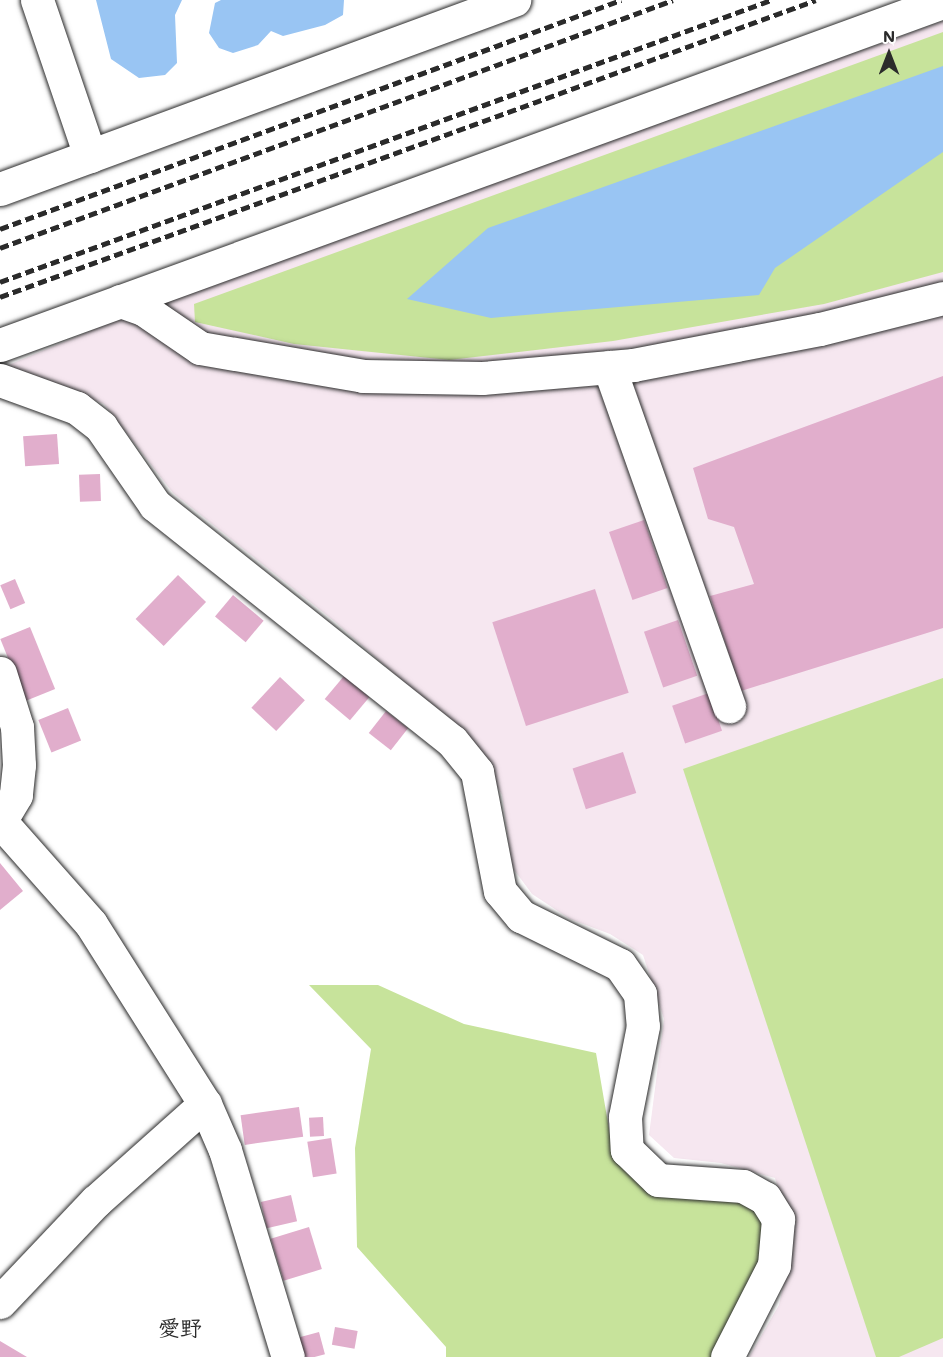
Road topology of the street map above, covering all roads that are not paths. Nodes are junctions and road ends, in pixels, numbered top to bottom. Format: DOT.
graph roads {
  1 [pos="37,0"];
  2 [pos="504,2"];
  3 [pos="943,2"];
  4 [pos="90,156"];
  5 [pos="0,189"];
  6 [pos="943,298"];
  7 [pos="120,301"];
  8 [pos="0,345"];
  9 [pos="609,367"];
  10 [pos="0,380"];
  11 [pos="0,673"];
  12 [pos="729,706"];
  13 [pos="0,821"];
  14 [pos="205,1104"];
  15 [pos="0,1302"];
  16 [pos="288,1357"];
  17 [pos="727,1357"];
  1 -- 4 [label="street"];
  2 -- 4 [label="street"];
  3 -- 7 [label="street"];
  4 -- 5 [label="street"];
  6 -- 9 [label="street"];
  7 -- 8 [label="street"];
  7 -- 9 [label="street"];
  9 -- 12 [label="street"];
  10 -- 17 [label="street"];
  11 -- 13 [label="street"];
  13 -- 14 [label="street"];
  14 -- 15 [label="street"];
  14 -- 16 [label="street"];
}
